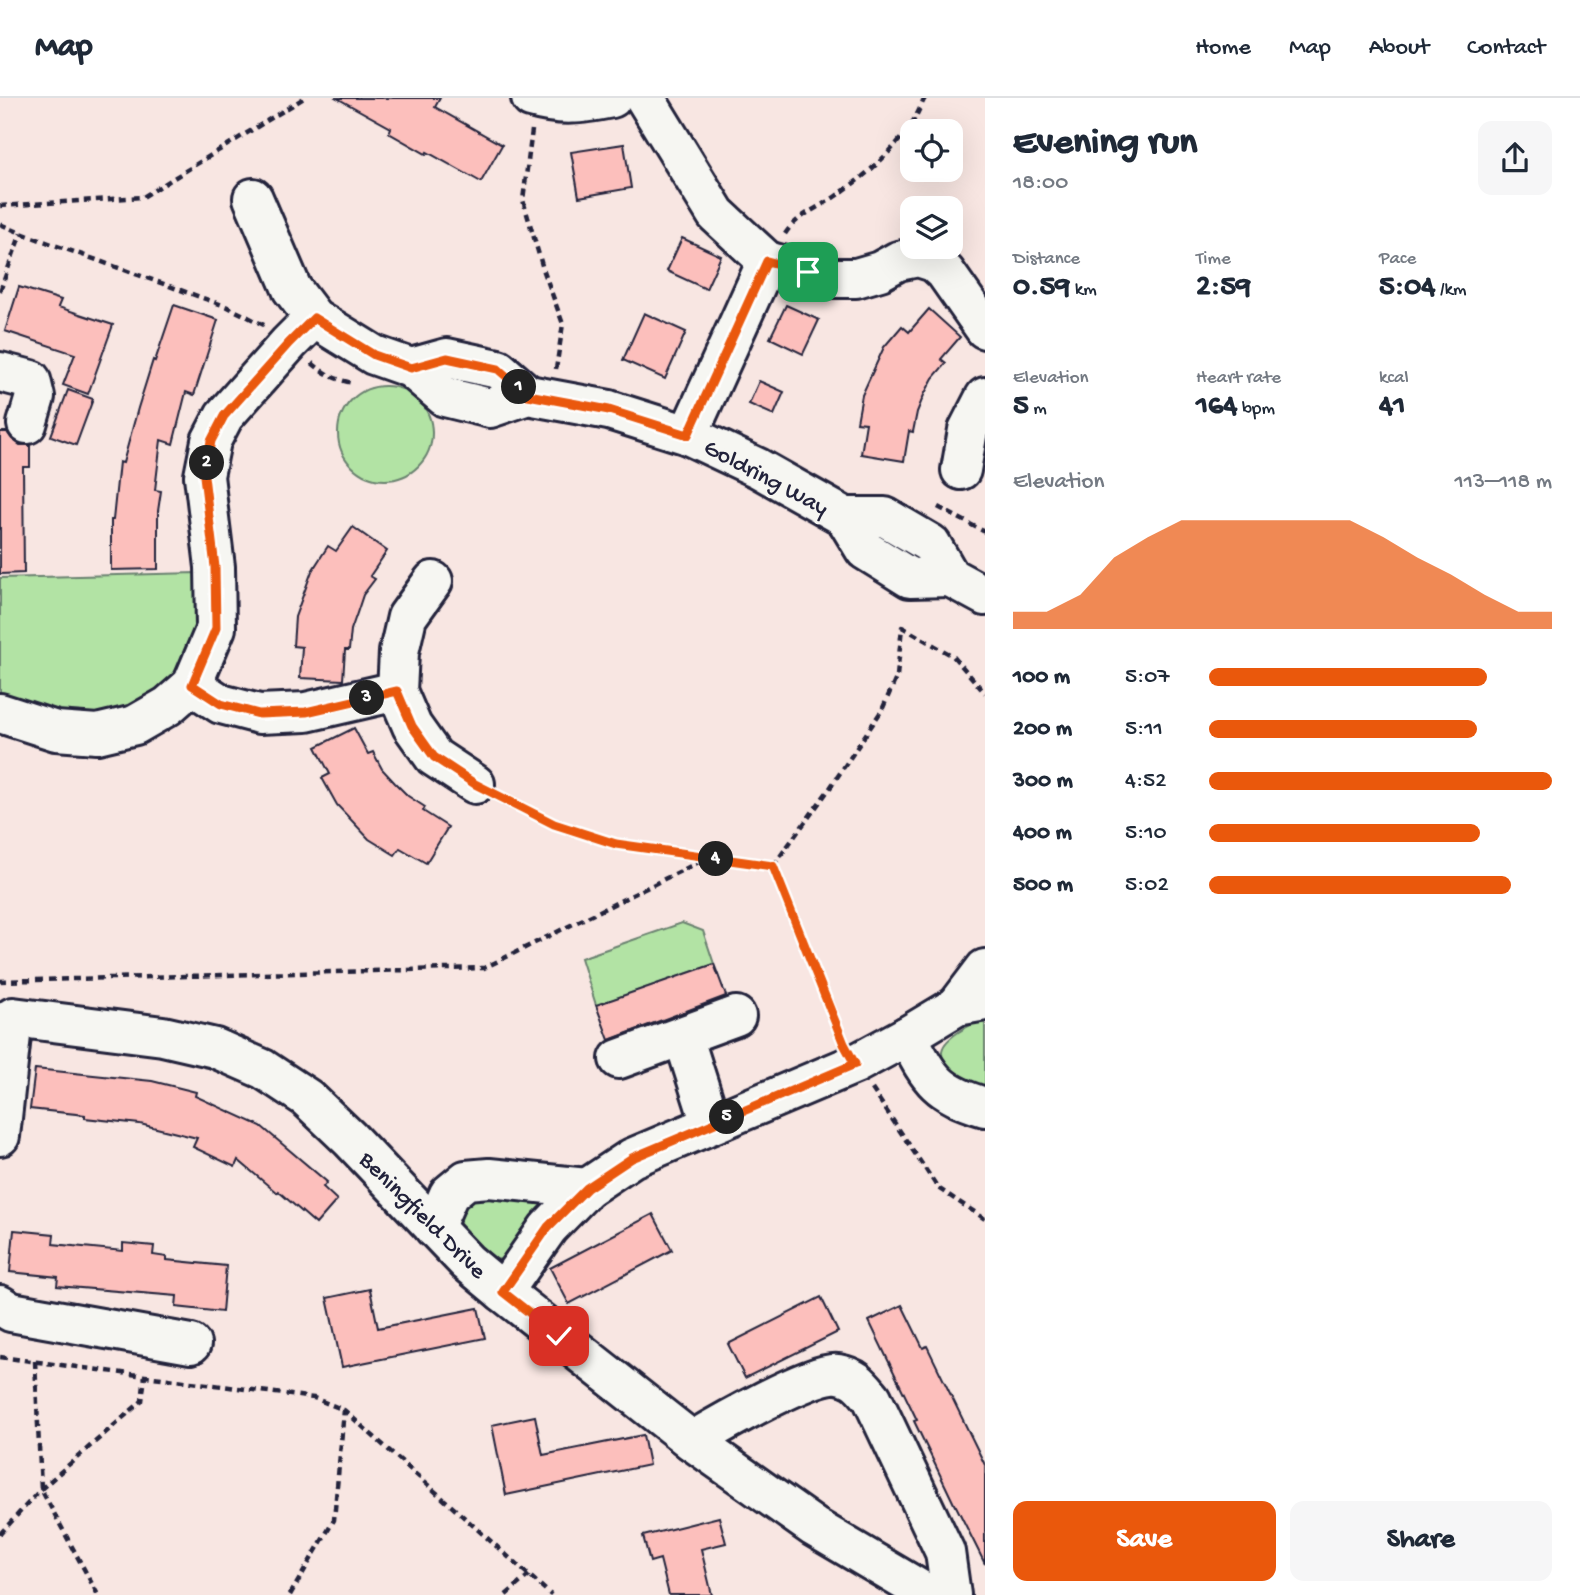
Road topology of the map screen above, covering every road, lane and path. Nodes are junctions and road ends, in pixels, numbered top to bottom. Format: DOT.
graph roads {
  1 [pos="304,98"];
  2 [pos="612,98"];
  3 [pos="645,98"];
  4 [pos="925,98"];
  5 [pos="535,99"];
  6 [pos="253,198"];
  7 [pos="0,206"];
  8 [pos="0,224"];
  9 [pos="21,233"];
  10 [pos="767,261"];
  11 [pos="0,291"];
  12 [pos="985,329"];
  13 [pos="302,331"];
  14 [pos="0,372"];
  15 [pos="539,397"];
  16 [pos="985,397"];
  17 [pos="27,424"];
  18 [pos="688,435"];
  19 [pos="961,470"];
  20 [pos="433,581"];
  21 [pos="985,596"];
  22 [pos="192,685"];
  23 [pos="397,691"];
  24 [pos="985,693"];
  25 [pos="0,713"];
  26 [pos="475,784"];
  27 [pos="707,858"];
  28 [pos="773,866"];
  29 [pos="985,969"];
  30 [pos="0,981"];
  31 [pos="971,1004"];
  32 [pos="736,1016"];
  33 [pos="683,1035"];
  34 [pos="907,1036"];
  35 [pos="619,1059"];
  36 [pos="855,1064"];
  37 [pos="985,1107"];
  38 [pos="711,1124"];
  39 [pos="0,1136"];
  40 [pos="587,1188"];
  41 [pos="985,1219"];
  42 [pos="434,1228"];
  43 [pos="503,1292"];
  44 [pos="0,1305"];
  45 [pos="191,1344"];
  46 [pos="0,1357"];
  47 [pos="35,1362"];
  48 [pos="145,1376"];
  49 [pos="344,1410"];
  50 [pos="692,1441"];
  51 [pos="41,1489"];
  52 [pos="0,1534"];
  53 [pos="529,1574"];
  54 [pos="98,1595"];
  55 [pos="290,1595"];
  56 [pos="506,1595"];
  57 [pos="551,1595"];
  58 [pos="929,1595"];
  59 [pos="951,1595"];
  1 -- 7 [label="path"];
  2 -- 5 [label="street"];
  3 -- 10 [label="street"];
  4 -- 10 [label="path"];
  5 -- 15 [label="path"];
  6 -- 13 [label="street"];
  8 -- 9 [label="path"];
  9 -- 11 [label="path"];
  9 -- 13 [label="path"];
  10 -- 12 [label="street"];
  10 -- 18 [label="street"];
  13 -- 15 [label="street"];
  13 -- 22 [label="street"];
  14 -- 17 [label="street"];
  15 -- 18 [label="street, Goldring Way"];
  16 -- 19 [label="street"];
  18 -- 21 [label="street, Goldring Way"];
  20 -- 23 [label="street"];
  22 -- 23 [label="street"];
  22 -- 25 [label="street"];
  23 -- 26 [label="street"];
  24 -- 28 [label="path"];
  26 -- 27 [label="path"];
  27 -- 28 [label="path"];
  27 -- 30 [label="path"];
  28 -- 36 [label="path"];
  29 -- 31 [label="street"];
  31 -- 34 [label="street"];
  32 -- 33 [label="street"];
  33 -- 35 [label="street"];
  33 -- 38 [label="street"];
  34 -- 36 [label="street"];
  34 -- 37 [label="street"];
  36 -- 38 [label="street"];
  36 -- 41 [label="path"];
  38 -- 40 [label="street"];
  39 -- 42 [label="street, Beningfield Drive"];
  40 -- 42 [label="street"];
  40 -- 43 [label="street"];
  42 -- 43 [label="street, Beningfield Drive"];
  43 -- 50 [label="street, Beningfield Drive"];
  44 -- 45 [label="street"];
  46 -- 47 [label="path"];
  47 -- 48 [label="path"];
  47 -- 51 [label="path"];
  48 -- 49 [label="path"];
  48 -- 51 [label="path"];
  49 -- 53 [label="path"];
  49 -- 55 [label="path"];
  50 -- 58 [label="street, Beningfield Drive"];
  50 -- 59 [label="street"];
  51 -- 52 [label="path"];
  51 -- 54 [label="path"];
  53 -- 56 [label="path"];
  53 -- 57 [label="path"];
}
